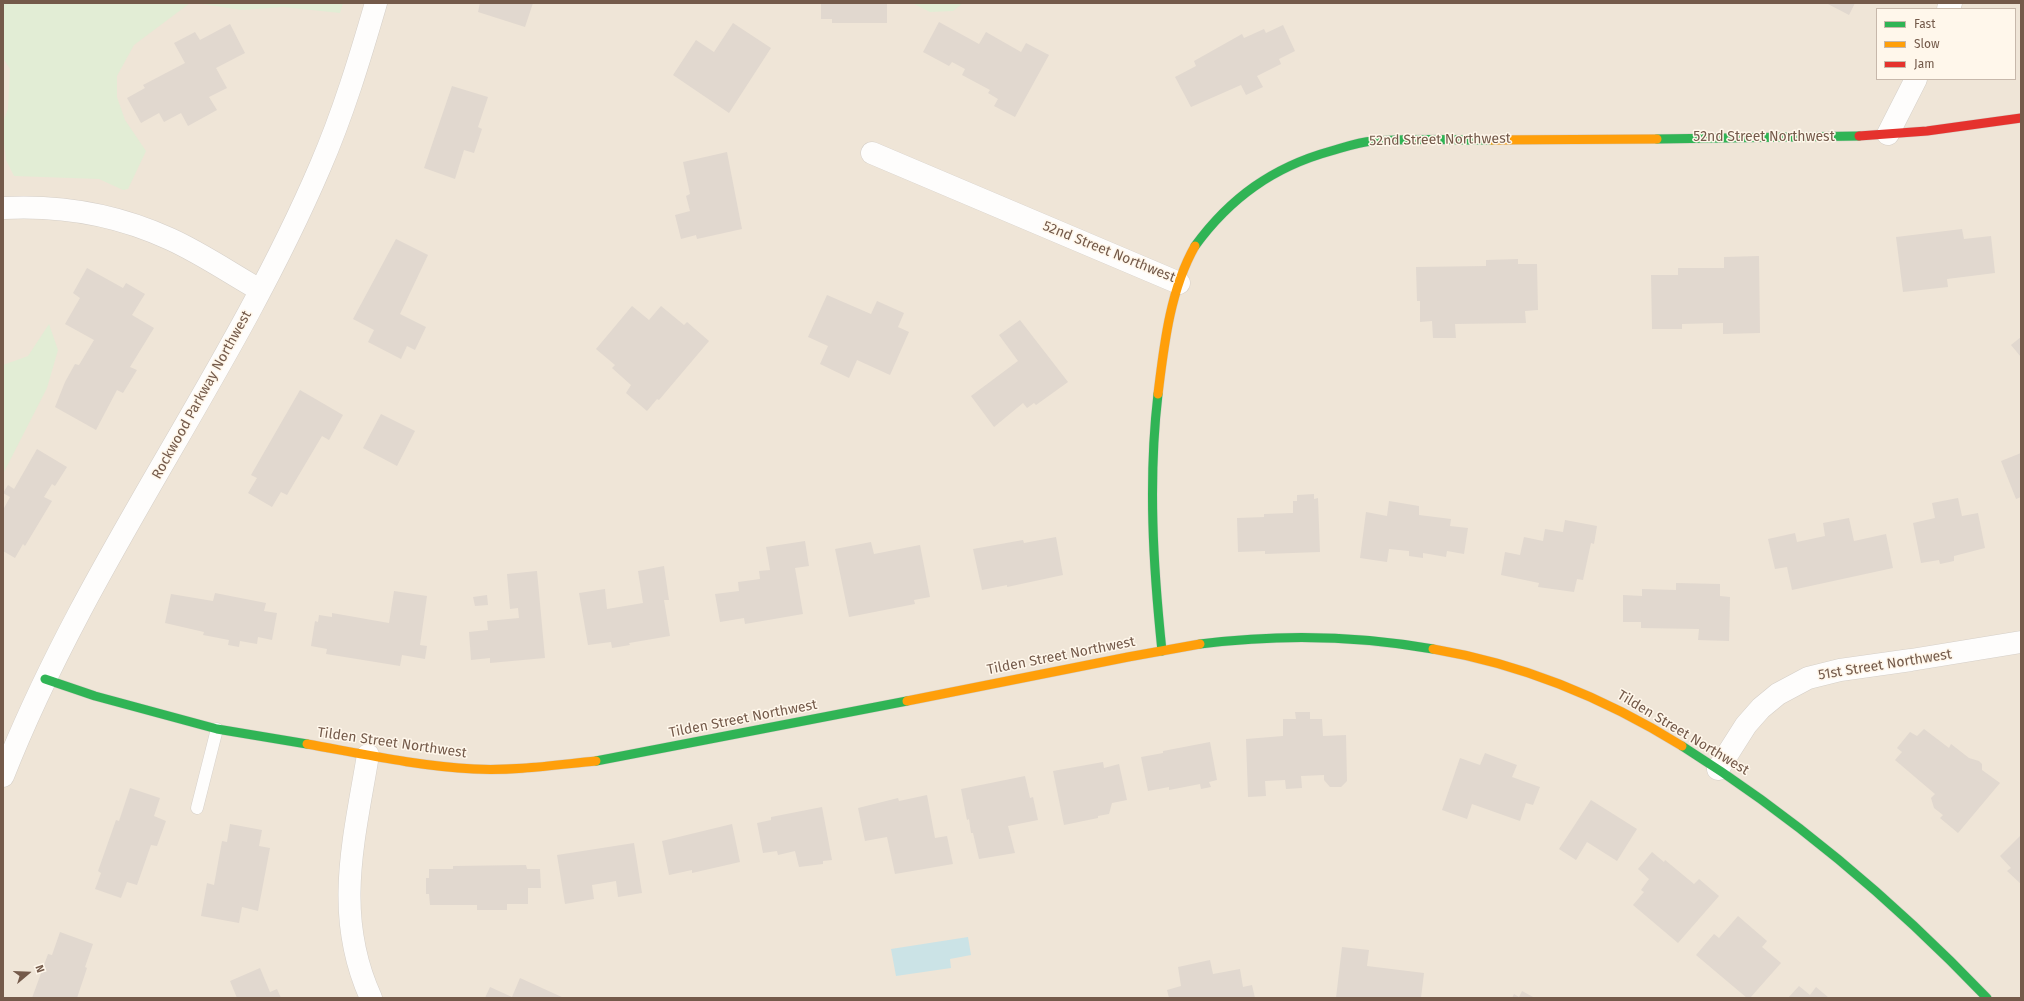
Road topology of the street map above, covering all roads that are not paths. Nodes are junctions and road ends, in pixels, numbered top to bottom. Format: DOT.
graph roads {
  1 [pos="376,3"];
  2 [pos="1915,80"];
  3 [pos="2021,118"];
  4 [pos="1888,134"];
  5 [pos="872,153"];
  6 [pos="3,208"];
  7 [pos="1179,283"];
  8 [pos="260,290"];
  9 [pos="2021,642"];
  10 [pos="1162,651"];
  11 [pos="45,679"];
  12 [pos="217,729"];
  13 [pos="368,755"];
  14 [pos="1718,769"];
  15 [pos="3,776"];
  16 [pos="197,808"];
  17 [pos="371,998"];
  18 [pos="1987,998"];
  1 -- 8 [label="street, Rockwood Parkway Northwest"];
  2 -- 4 [label="street"];
  3 -- 4 [label="street, 52nd Street Northwest"];
  4 -- 7 [label="street, 52nd Street Northwest"];
  5 -- 7 [label="street, 52nd Street Northwest"];
  6 -- 8 [label="street"];
  7 -- 10 [label="street"];
  8 -- 11 [label="street, Rockwood Parkway Northwest"];
  9 -- 14 [label="street, 51st Street Northwest"];
  10 -- 13 [label="street, Tilden Street Northwest"];
  10 -- 14 [label="street, Tilden Street Northwest"];
  11 -- 12 [label="street, Tilden Street Northwest"];
  11 -- 15 [label="street, Rockwood Parkway Northwest"];
  12 -- 13 [label="street, Tilden Street Northwest"];
  12 -- 16 [label="lane"];
  13 -- 17 [label="street"];
  14 -- 18 [label="street, Tilden Street Northwest"];
}
